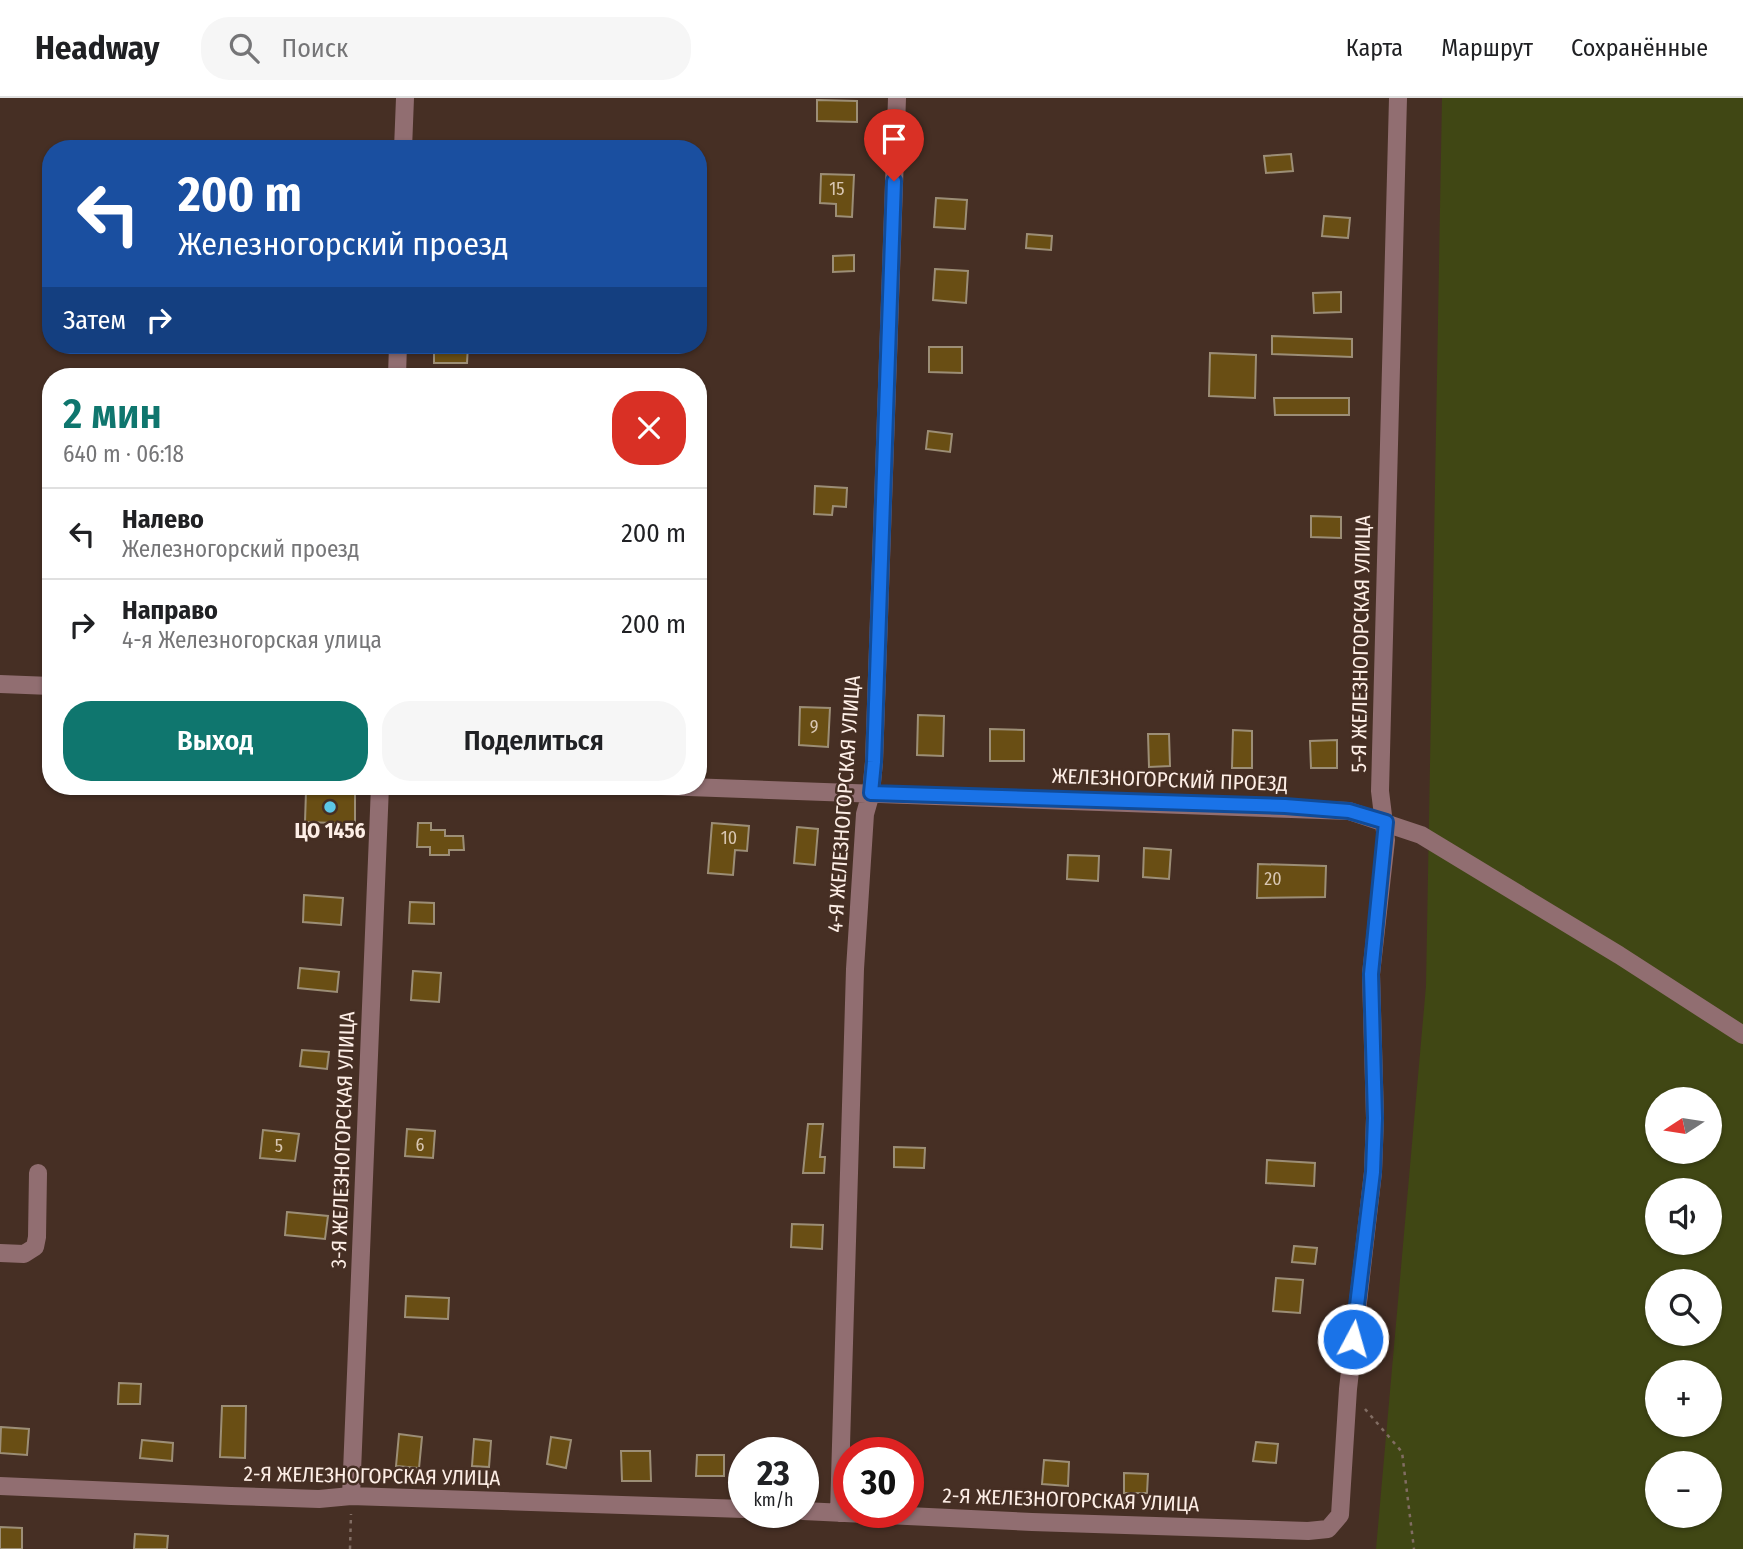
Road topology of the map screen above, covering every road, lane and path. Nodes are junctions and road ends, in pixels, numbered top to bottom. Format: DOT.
graph roads {
  1 [pos="405,98"];
  2 [pos="897,98"];
  3 [pos="1398,98"];
  4 [pos="403,140"];
  5 [pos="0,684"];
  6 [pos="42,686"];
  7 [pos="707,788"];
  8 [pos="871,793"];
  9 [pos="380,795"];
  10 [pos="1386,822"];
  11 [pos="1743,1035"];
  12 [pos="38,1172"];
  13 [pos="0,1253"];
  14 [pos="1348,1389"];
  15 [pos="841,1437"];
  16 [pos="0,1486"];
  17 [pos="351,1496"];
  18 [pos="728,1509"];
  19 [pos="924,1517"];
  20 [pos="1335,1523"];
  21 [pos="350,1549"];
  22 [pos="1414,1549"];
  1 -- 4 [label="street"];
  2 -- 8 [label="street, 4-Я ЖЕЛЕЗНОГОРСКАЯ УЛИЦА"];
  3 -- 10 [label="street, 5-Я ЖЕЛЕЗНОГОРСКАЯ УЛИЦА"];
  5 -- 6 [label="street"];
  7 -- 8 [label="street, ЖЕЛЕЗНОГОРСКИЙ ПРОЕЗД"];
  8 -- 10 [label="street, ЖЕЛЕЗНОГОРСКИЙ ПРОЕЗД"];
  8 -- 15 [label="street, 4-Я ЖЕЛЕЗНОГОРСКАЯ УЛИЦА"];
  9 -- 17 [label="street, 3-Я ЖЕЛЕЗНОГОРСКАЯ УЛИЦА"];
  10 -- 11 [label="street, ЖЕЛЕЗНОГОРСКИЙ ПРОЕЗД"];
  10 -- 14 [label="street, 5-Я ЖЕЛЕЗНОГОРСКАЯ УЛИЦА"];
  12 -- 13 [label="street"];
  14 -- 20 [label="street, 5-Я ЖЕЛЕЗНОГОРСКАЯ УЛИЦА"];
  14 -- 22 [label="path"];
  16 -- 17 [label="street, 2-Я ЖЕЛЕЗНОГОРСКАЯ УЛИЦА"];
  17 -- 18 [label="street, 2-Я ЖЕЛЕЗНОГОРСКАЯ УЛИЦА"];
  17 -- 21 [label="path"];
  19 -- 20 [label="street, 2-Я ЖЕЛЕЗНОГОРСКАЯ УЛИЦА"];
}
